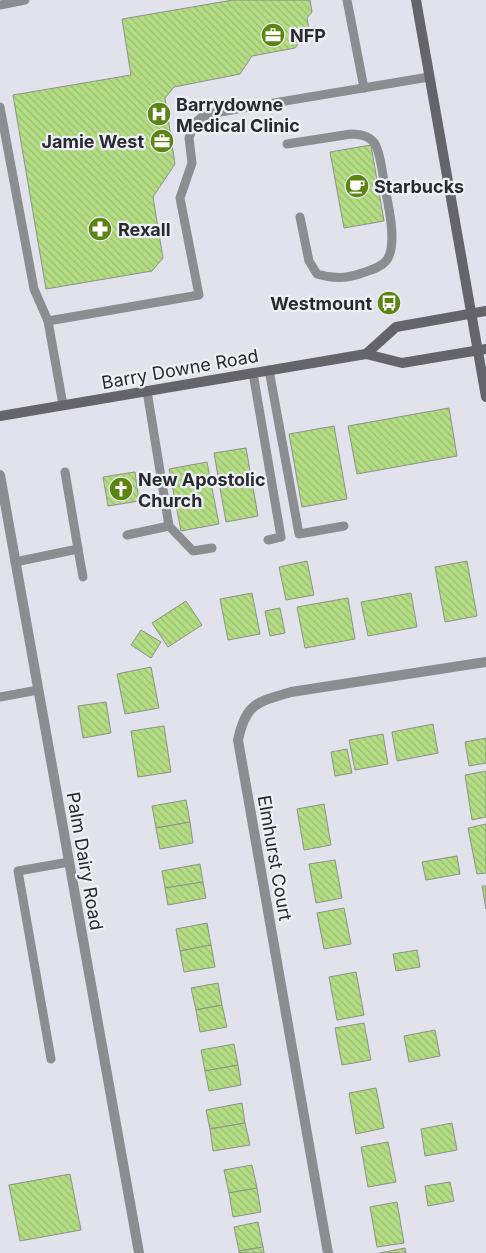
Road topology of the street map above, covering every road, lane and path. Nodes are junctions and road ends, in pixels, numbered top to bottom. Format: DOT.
graph roads {
  1 [pos="24,0"];
  2 [pos="347,0"];
  3 [pos="416,0"];
  4 [pos="0,5"];
  5 [pos="429,77"];
  6 [pos="364,88"];
  7 [pos="0,107"];
  8 [pos="287,144"];
  9 [pos="300,217"];
  10 [pos="486,311"];
  11 [pos="472,313"];
  12 [pos="48,321"];
  13 [pos="482,350"];
  14 [pos="366,354"];
  15 [pos="269,370"];
  16 [pos="252,373"];
  17 [pos="146,391"];
  18 [pos="486,397"];
  19 [pos="63,405"];
  20 [pos="0,416"];
  21 [pos="65,472"];
  22 [pos="0,475"];
  23 [pos="169,526"];
  24 [pos="344,526"];
  25 [pos="127,535"];
  26 [pos="268,540"];
  27 [pos="212,548"];
  28 [pos="78,549"];
  29 [pos="15,562"];
  30 [pos="83,577"];
  31 [pos="486,662"];
  32 [pos="38,690"];
  33 [pos="0,697"];
  34 [pos="69,862"];
  35 [pos="51,1059"];
  36 [pos="139,1253"];
  37 [pos="328,1253"];
  1 -- 4 [label="lane"];
  2 -- 6 [label="lane"];
  3 -- 5 [label="main road"];
  5 -- 6 [label="lane"];
  5 -- 11 [label="main road"];
  6 -- 12 [label="lane"];
  7 -- 12 [label="lane"];
  8 -- 9 [label="lane"];
  10 -- 11 [label="main road"];
  11 -- 13 [label="main road"];
  11 -- 14 [label="main road"];
  12 -- 19 [label="lane"];
  13 -- 14 [label="main road, Barry Downe Road"];
  13 -- 18 [label="main road"];
  14 -- 15 [label="main road, Barry Downe Road"];
  15 -- 16 [label="main road, Barry Downe Road"];
  15 -- 24 [label="lane"];
  16 -- 17 [label="main road, Barry Downe Road"];
  16 -- 26 [label="lane"];
  17 -- 19 [label="main road, Barry Downe Road"];
  17 -- 23 [label="lane"];
  19 -- 20 [label="main road, Barry Downe Road"];
  21 -- 28 [label="lane"];
  22 -- 29 [label="street, Palm Dairy Road"];
  23 -- 25 [label="lane"];
  23 -- 27 [label="lane"];
  28 -- 29 [label="lane"];
  28 -- 30 [label="lane"];
  29 -- 32 [label="street, Palm Dairy Road"];
  31 -- 37 [label="street, Elmhurst Court"];
  32 -- 33 [label="lane"];
  32 -- 34 [label="street, Palm Dairy Road"];
  34 -- 35 [label="lane"];
  34 -- 36 [label="street, Palm Dairy Road"];
}
